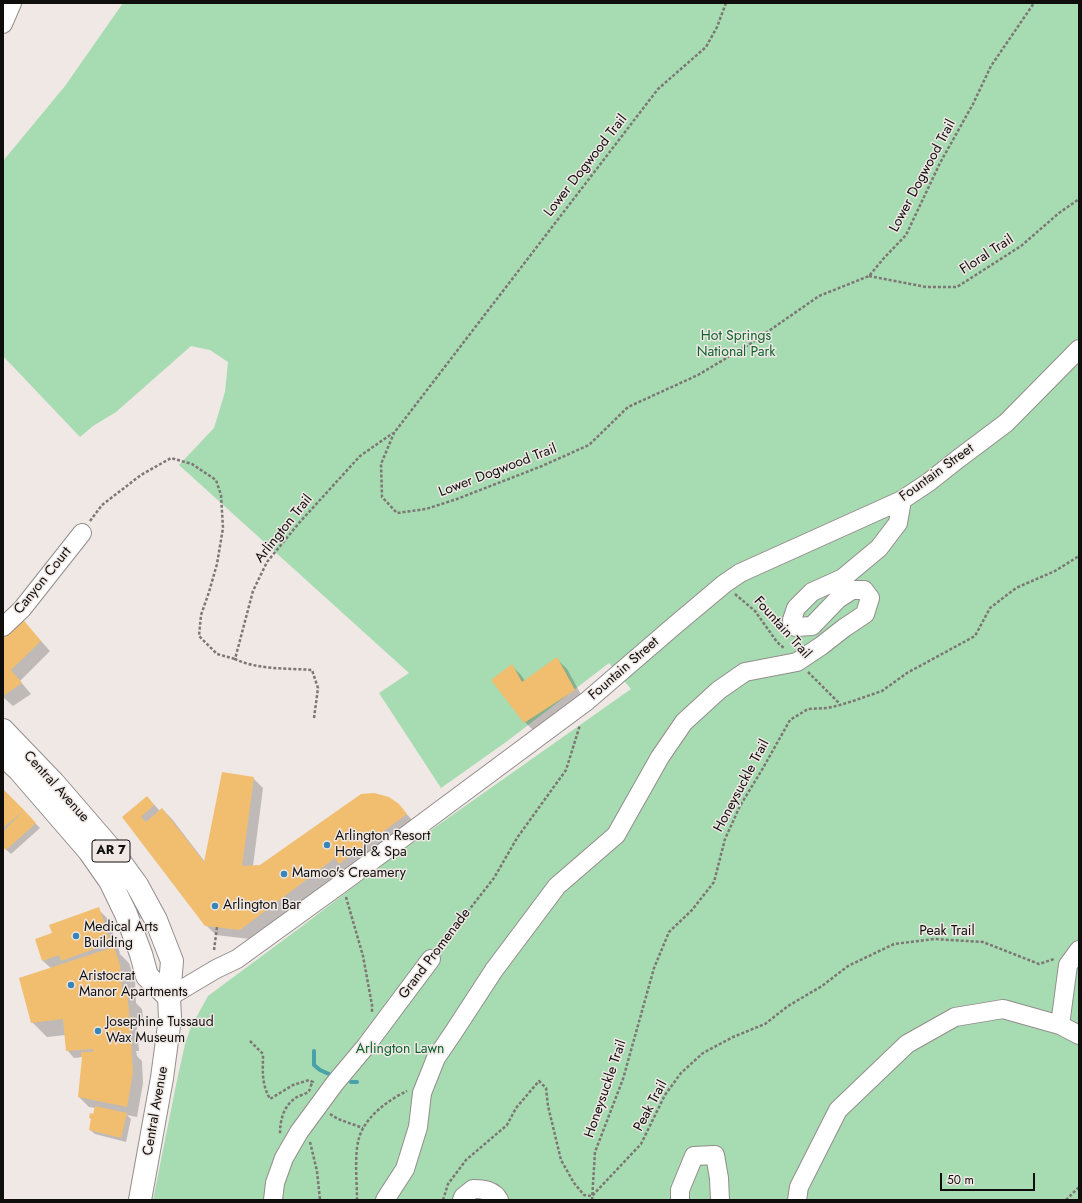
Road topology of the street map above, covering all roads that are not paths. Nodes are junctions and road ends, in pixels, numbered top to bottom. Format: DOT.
graph roads {
  1 [pos="12,3"];
  2 [pos="3,24"];
  3 [pos="1079,349"];
  4 [pos="902,500"];
  5 [pos="82,533"];
  6 [pos="3,627"];
  7 [pos="3,730"];
  8 [pos="3,755"];
  9 [pos="1079,950"];
  10 [pos="431,959"];
  11 [pos="169,997"];
  12 [pos="1060,1025"];
  13 [pos="1079,1035"];
  14 [pos="140,1200"];
  15 [pos="273,1200"];
  16 [pos="385,1200"];
  17 [pos="462,1200"];
  18 [pos="499,1200"];
  19 [pos="680,1200"];
  20 [pos="720,1200"];
  21 [pos="797,1200"];
  1 -- 2 [label="street"];
  3 -- 4 [label="street, Fountain Street"];
  4 -- 11 [label="street, Fountain Street"];
  4 -- 16 [label="street"];
  5 -- 6 [label="street, Canyon Court"];
  7 -- 11 [label="main road, Central Avenue / AR 7"];
  8 -- 11 [label="main road, Central Avenue"];
  9 -- 12 [label="street"];
  10 -- 15 [label="street, Grand Promenade"];
  11 -- 14 [label="main road, Central Avenue / AR 7"];
  12 -- 13 [label="street"];
  12 -- 21 [label="street"];
  17 -- 18 [label="street"];
  19 -- 20 [label="street"];
}
